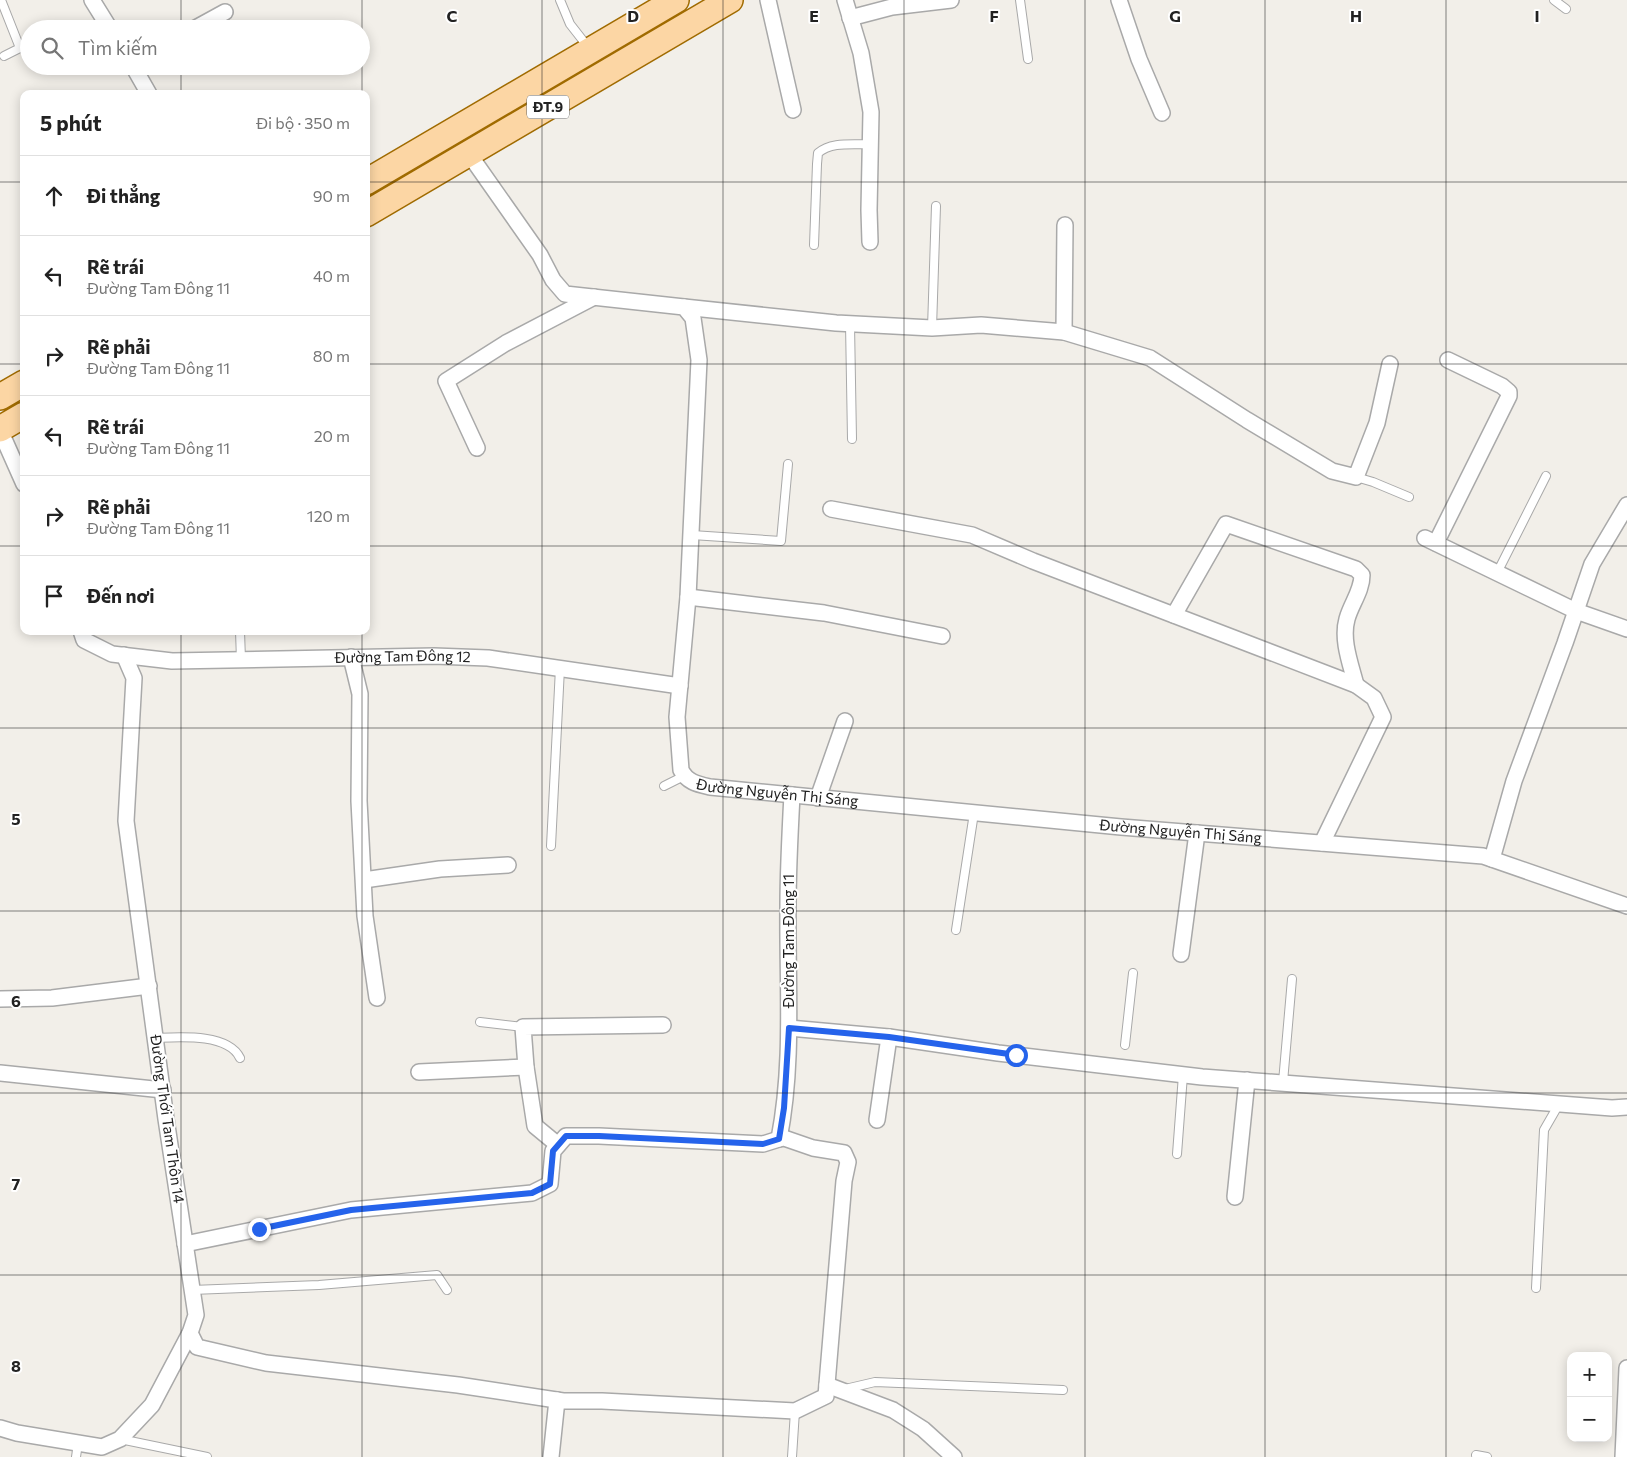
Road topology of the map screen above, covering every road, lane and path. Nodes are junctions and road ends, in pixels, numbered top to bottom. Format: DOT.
graph roads {
  1 [pos="1,0"];
  2 [pos="92,0"];
  3 [pos="560,0"];
  4 [pos="676,0"];
  5 [pos="730,0"];
  6 [pos="768,0"];
  7 [pos="845,0"];
  8 [pos="951,0"];
  9 [pos="1020,0"];
  10 [pos="1119,0"];
  11 [pos="1554,0"];
  12 [pos="1566,9"];
  13 [pos="225,12"];
  14 [pos="850,18"];
  15 [pos="104,20"];
  16 [pos="210,20"];
  17 [pos="591,50"];
  18 [pos="4,56"];
  19 [pos="1028,59"];
  20 [pos="138,75"];
  21 [pos="147,90"];
  22 [pos="793,110"];
  23 [pos="1162,113"];
  24 [pos="871,144"];
  25 [pos="469,154"];
  26 [pos="370,180"];
  27 [pos="936,206"];
  28 [pos="370,212"];
  29 [pos="1065,225"];
  30 [pos="870,242"];
  31 [pos="814,245"];
  32 [pos="594,297"];
  33 [pos="684,307"];
  34 [pos="850,324"];
  35 [pos="932,328"];
  36 [pos="1064,332"];
  37 [pos="1448,360"];
  38 [pos="1390,364"];
  39 [pos="20,385"];
  40 [pos="0,397"];
  41 [pos="20,418"];
  42 [pos="0,430"];
  43 [pos="852,439"];
  44 [pos="477,448"];
  45 [pos="788,464"];
  46 [pos="20,475"];
  47 [pos="1546,476"];
  48 [pos="1356,477"];
  49 [pos="1409,498"];
  50 [pos="1627,505"];
  51 [pos="831,509"];
  52 [pos="692,535"];
  53 [pos="1497,573"];
  54 [pos="688,597"];
  55 [pos="1576,612"];
  56 [pos="1174,616"];
  57 [pos="1627,629"];
  58 [pos="82,635"];
  59 [pos="240,635"];
  60 [pos="942,636"];
  61 [pos="124,655"];
  62 [pos="351,657"];
  63 [pos="241,660"];
  64 [pos="560,668"];
  65 [pos="680,686"];
  66 [pos="1356,686"];
  67 [pos="845,721"];
  68 [pos="684,776"];
  69 [pos="664,786"];
  70 [pos="792,795"];
  71 [pos="818,798"];
  72 [pos="974,813"];
  73 [pos="1197,833"];
  74 [pos="1322,843"];
  75 [pos="551,846"];
  76 [pos="1492,859"];
  77 [pos="508,864"];
  78 [pos="364,880"];
  79 [pos="1627,906"];
  80 [pos="956,930"];
  81 [pos="1181,954"];
  82 [pos="1133,973"];
  83 [pos="1292,979"];
  84 [pos="149,986"];
  85 [pos="377,998"];
  86 [pos="0,999"];
  87 [pos="480,1022"];
  88 [pos="663,1025"];
  89 [pos="523,1027"];
  90 [pos="789,1028"];
  91 [pos="889,1037"];
  92 [pos="156,1038"];
  93 [pos="1125,1045"];
  94 [pos="240,1058"];
  95 [pos="526,1067"];
  96 [pos="419,1072"];
  97 [pos="0,1073"];
  98 [pos="1183,1075"];
  99 [pos="1247,1080"];
  100 [pos="1283,1082"];
  101 [pos="163,1090"];
  102 [pos="1559,1104"];
  103 [pos="1627,1107"];
  104 [pos="877,1120"];
  105 [pos="779,1139"];
  106 [pos="558,1146"];
  107 [pos="1176,1154"];
  108 [pos="1235,1197"];
  109 [pos="185,1244"];
  110 [pos="1536,1288"];
  111 [pos="192,1290"];
  112 [pos="447,1290"];
  113 [pos="190,1333"];
  114 [pos="1627,1368"];
  115 [pos="834,1388"];
  116 [pos="1063,1390"];
  117 [pos="557,1400"];
  118 [pos="795,1411"];
  119 [pos="0,1428"];
  120 [pos="120,1439"];
  121 [pos="77,1450"];
  122 [pos="1476,1456"];
  123 [pos="207,1457"];
  124 [pos="551,1457"];
  125 [pos="792,1457"];
  126 [pos="954,1457"];
  127 [pos="1487,1457"];
  128 [pos="1624,1457"];
  1 -- 18 [label="lane"];
  2 -- 15 [label="street"];
  3 -- 17 [label="lane"];
  4 -- 17 [label="main road, ĐT.9"];
  5 -- 25 [label="main road, ĐT.9"];
  6 -- 22 [label="street"];
  7 -- 14 [label="street"];
  8 -- 14 [label="street"];
  9 -- 19 [label="lane"];
  10 -- 23 [label="street"];
  11 -- 12 [label="lane"];
  13 -- 16 [label="street"];
  14 -- 24 [label="street"];
  17 -- 26 [label="main road, ĐT.9"];
  20 -- 21 [label="street"];
  24 -- 30 [label="street"];
  24 -- 31 [label="lane"];
  25 -- 28 [label="main road, ĐT.9"];
  25 -- 32 [label="street"];
  27 -- 35 [label="lane"];
  29 -- 36 [label="street"];
  32 -- 33 [label="street"];
  32 -- 44 [label="street"];
  33 -- 34 [label="street"];
  33 -- 52 [label="street, Đường Nguyễn Thị Sáng"];
  34 -- 35 [label="street"];
  34 -- 43 [label="lane"];
  35 -- 36 [label="street"];
  36 -- 48 [label="street"];
  37 -- 53 [label="street"];
  38 -- 48 [label="street"];
  39 -- 40 [label="main road"];
  41 -- 42 [label="main road"];
  42 -- 46 [label="street"];
  45 -- 52 [label="lane"];
  47 -- 53 [label="lane"];
  48 -- 49 [label="lane"];
  50 -- 55 [label="street"];
  51 -- 56 [label="street"];
  52 -- 54 [label="street, Đường Nguyễn Thị Sáng"];
  53 -- 55 [label="street"];
  54 -- 60 [label="street"];
  54 -- 65 [label="street, Đường Nguyễn Thị Sáng"];
  55 -- 57 [label="street"];
  55 -- 76 [label="street"];
  56 -- 66 [label="street"];
  56 -- 66 [label="street"];
  58 -- 61 [label="street, Đường Tam Đông 12"];
  59 -- 63 [label="lane"];
  61 -- 63 [label="street, Đường Tam Đông 12"];
  61 -- 84 [label="street, Đường Thới Tam Thôn 14"];
  62 -- 63 [label="street, Đường Tam Đông 12"];
  62 -- 64 [label="street, Đường Tam Đông 12"];
  62 -- 78 [label="street"];
  64 -- 65 [label="street, Đường Tam Đông 12"];
  64 -- 75 [label="lane"];
  65 -- 68 [label="street, Đường Nguyễn Thị Sáng"];
  66 -- 74 [label="street"];
  67 -- 71 [label="street"];
  68 -- 69 [label="lane"];
  68 -- 70 [label="street, Đường Nguyễn Thị Sáng"];
  70 -- 71 [label="street, Đường Nguyễn Thị Sáng"];
  70 -- 90 [label="street, Đường Tam Đông 11"];
  71 -- 72 [label="street, Đường Nguyễn Thị Sáng"];
  72 -- 73 [label="street, Đường Nguyễn Thị Sáng"];
  72 -- 80 [label="lane"];
  73 -- 74 [label="street, Đường Nguyễn Thị Sáng"];
  73 -- 81 [label="street"];
  74 -- 76 [label="street, Đường Nguyễn Thị Sáng"];
  76 -- 79 [label="street, Đường Nguyễn Thị Sáng"];
  77 -- 78 [label="street"];
  78 -- 85 [label="street"];
  82 -- 93 [label="lane"];
  83 -- 100 [label="lane"];
  84 -- 86 [label="street"];
  84 -- 92 [label="street, Đường Thới Tam Thôn 14"];
  87 -- 89 [label="lane"];
  88 -- 89 [label="street"];
  89 -- 95 [label="street"];
  90 -- 91 [label="street"];
  90 -- 105 [label="street, Đường Tam Đông 11"];
  91 -- 98 [label="street"];
  91 -- 104 [label="street"];
  92 -- 94 [label="lane"];
  92 -- 101 [label="street, Đường Thới Tam Thôn 14"];
  95 -- 96 [label="street"];
  95 -- 106 [label="street"];
  97 -- 101 [label="street"];
  98 -- 99 [label="street"];
  98 -- 107 [label="lane"];
  99 -- 100 [label="street"];
  99 -- 108 [label="street"];
  100 -- 102 [label="street"];
  101 -- 109 [label="street, Đường Thới Tam Thôn 14"];
  102 -- 103 [label="street"];
  102 -- 110 [label="lane"];
  105 -- 106 [label="street"];
  105 -- 115 [label="street"];
  106 -- 109 [label="street"];
  109 -- 111 [label="street, Đường Thới Tam Thôn 14"];
  111 -- 112 [label="lane"];
  111 -- 113 [label="street, Đường Thới Tam Thôn 14"];
  113 -- 117 [label="street"];
  113 -- 120 [label="street, Đường Thới Tam Thôn 14"];
  114 -- 128 [label="street"];
  115 -- 116 [label="lane"];
  115 -- 118 [label="street"];
  115 -- 126 [label="street"];
  117 -- 118 [label="street"];
  117 -- 124 [label="street"];
  118 -- 125 [label="lane"];
  119 -- 121 [label="street, Đường Thới Tam Thôn 14"];
  120 -- 121 [label="street, Đường Thới Tam Thôn 14"];
  120 -- 123 [label="lane"];
  122 -- 127 [label="lane"];
}
